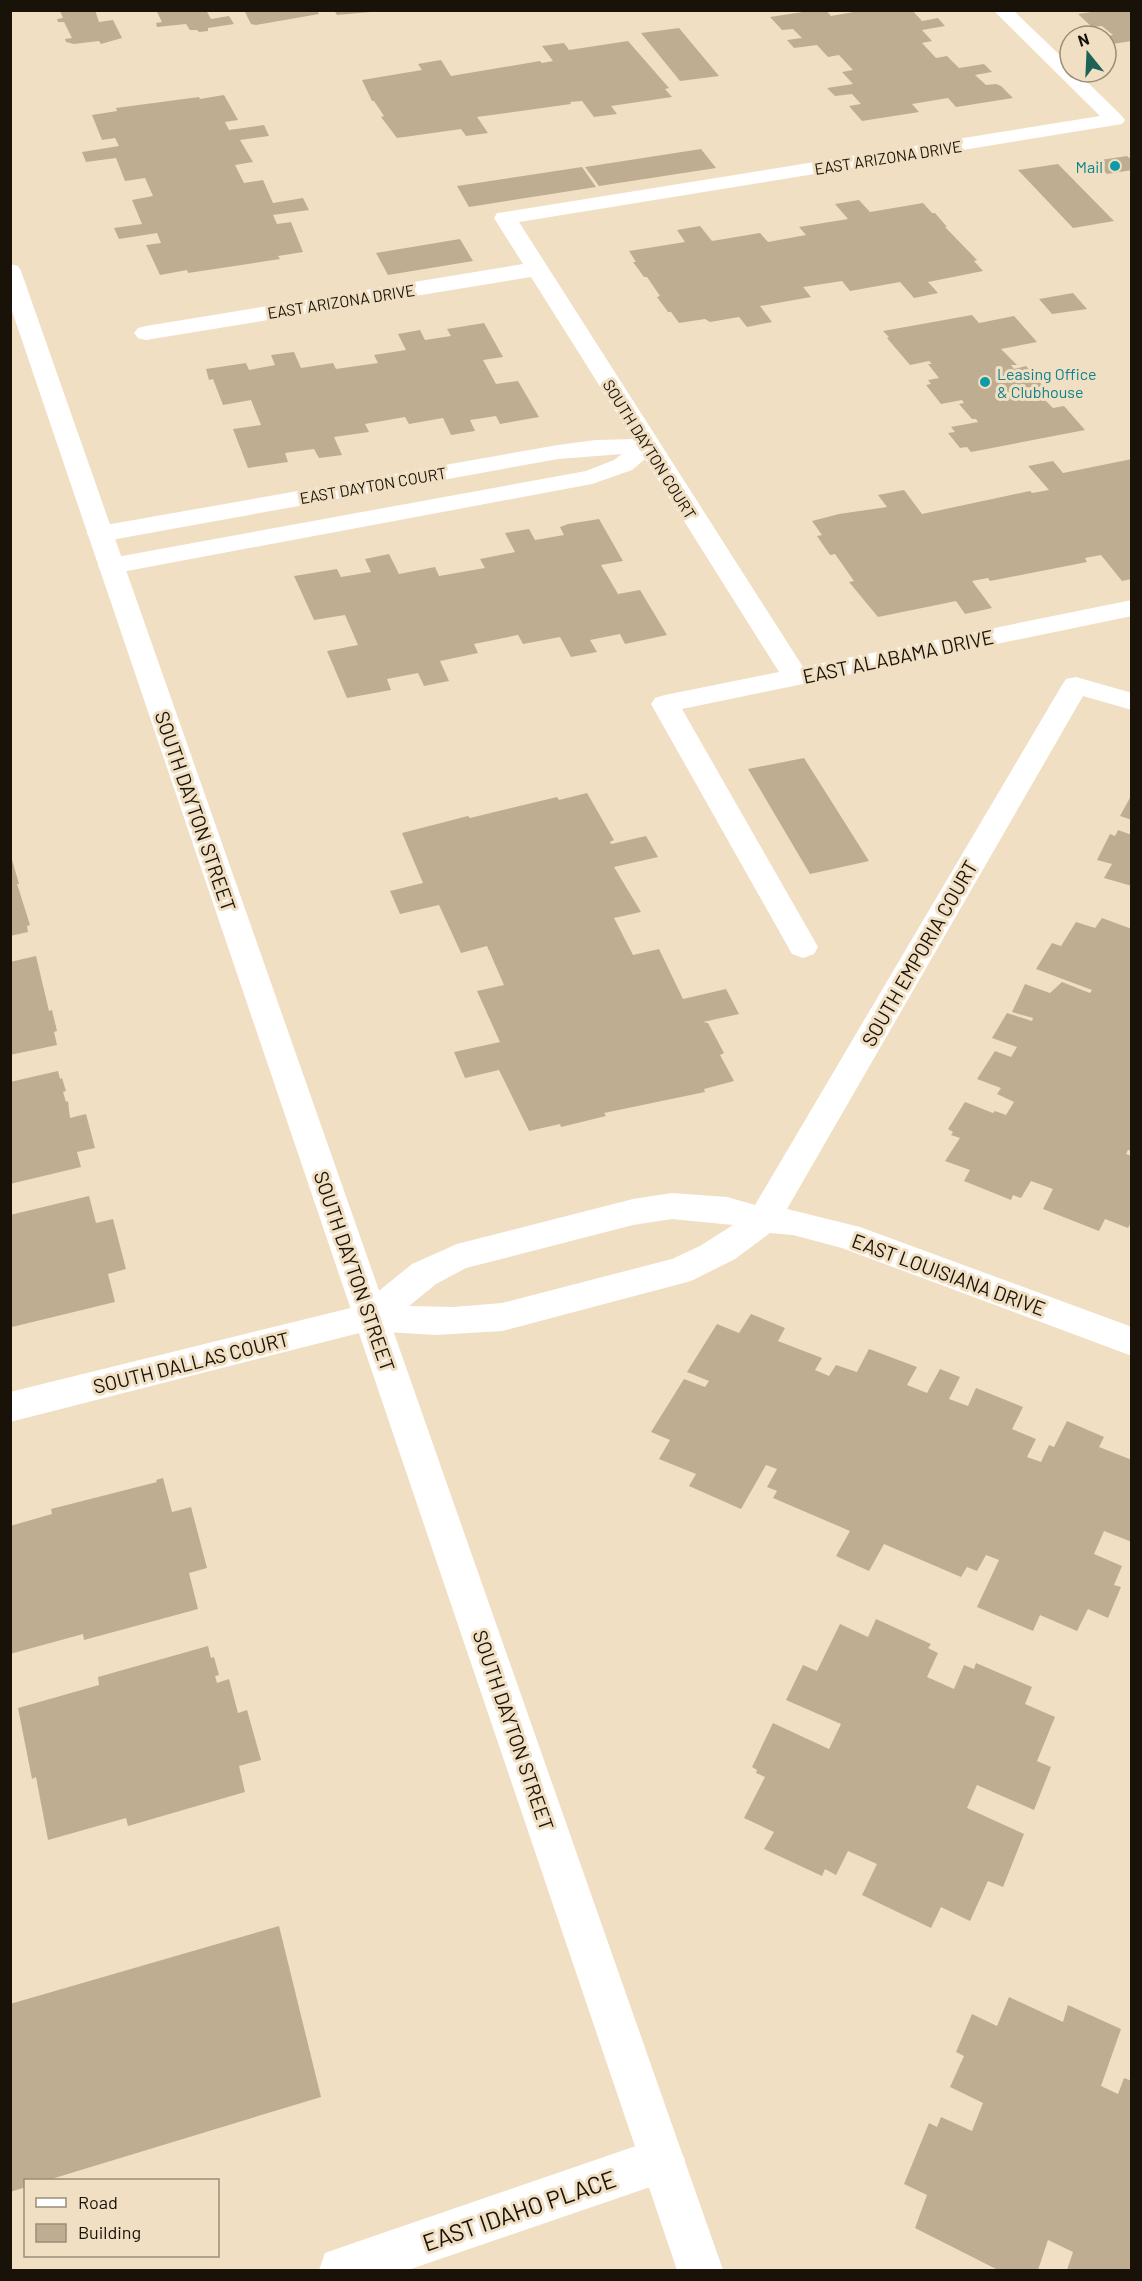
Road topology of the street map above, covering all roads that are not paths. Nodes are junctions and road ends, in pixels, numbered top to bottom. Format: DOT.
graph roads {
  1 [pos="1002,10"];
  2 [pos="505,218"];
  3 [pos="536,269"];
  4 [pos="10,271"];
  5 [pos="146,333"];
  6 [pos="647,446"];
  7 [pos="471,467"];
  8 [pos="487,497"];
  9 [pos="105,550"];
  10 [pos="1131,608"];
  11 [pos="796,678"];
  12 [pos="1131,702"];
  13 [pos="803,947"];
  14 [pos="763,1220"];
  15 [pos="371,1317"];
  16 [pos="1131,1342"];
  17 [pos="10,1407"];
  18 [pos="662,2160"];
  19 [pos="342,2271"];
  20 [pos="700,2271"];
  1 -- 2 [label="street, EAST ARIZONA DRIVE"];
  2 -- 3 [label="street, SOUTH DAYTON COURT"];
  3 -- 5 [label="street, EAST ARIZONA DRIVE"];
  3 -- 6 [label="street, SOUTH DAYTON COURT"];
  4 -- 9 [label="street, SOUTH DAYTON STREET"];
  6 -- 7 [label="street, EAST DAYTON COURT"];
  6 -- 8 [label="street"];
  6 -- 11 [label="street, SOUTH DAYTON COURT"];
  7 -- 8 [label="street"];
  7 -- 9 [label="street, EAST DAYTON COURT"];
  8 -- 9 [label="street"];
  9 -- 15 [label="street, SOUTH DAYTON STREET"];
  10 -- 11 [label="street, EAST ALABAMA DRIVE"];
  11 -- 13 [label="street, EAST ALABAMA DRIVE"];
  12 -- 14 [label="street, SOUTH EMPORIA COURT"];
  14 -- 15 [label="street"];
  14 -- 15 [label="street, EAST LOUISIANA DRIVE"];
  14 -- 16 [label="street, EAST LOUISIANA DRIVE"];
  15 -- 17 [label="street, SOUTH DALLAS COURT"];
  15 -- 18 [label="street, SOUTH DAYTON STREET"];
  18 -- 19 [label="street, EAST IDAHO PLACE"];
  18 -- 20 [label="street, SOUTH DAYTON STREET"];
}
